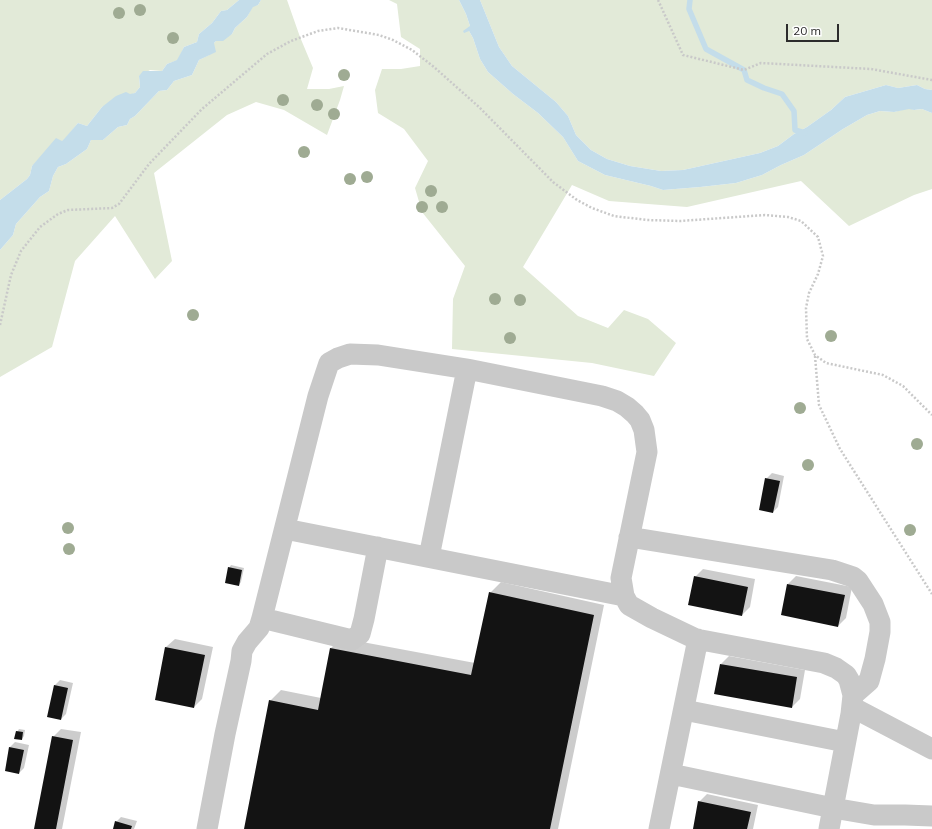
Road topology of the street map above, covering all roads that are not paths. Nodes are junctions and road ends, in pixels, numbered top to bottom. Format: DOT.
graph roads {
  1 [pos="467,369"];
  2 [pos="285,529"];
  3 [pos="629,537"];
  4 [pos="378,547"];
  5 [pos="429,557"];
  6 [pos="624,596"];
  7 [pos="262,618"];
  8 [pos="698,639"];
  9 [pos="852,701"];
  10 [pos="684,710"];
  11 [pos="845,742"];
  12 [pos="932,749"];
  13 [pos="670,774"];
  14 [pos="833,808"];
  15 [pos="932,816"];
  16 [pos="207,829"];
  17 [pos="659,829"];
  18 [pos="828,829"];
  1 -- 2 [label="lane"];
  1 -- 3 [label="lane"];
  1 -- 5 [label="lane"];
  2 -- 4 [label="lane"];
  2 -- 7 [label="lane"];
  3 -- 6 [label="lane"];
  3 -- 9 [label="lane"];
  4 -- 5 [label="lane"];
  4 -- 7 [label="lane"];
  5 -- 6 [label="lane"];
  6 -- 8 [label="lane"];
  7 -- 16 [label="lane"];
  8 -- 9 [label="lane"];
  8 -- 10 [label="lane"];
  9 -- 11 [label="lane"];
  9 -- 12 [label="lane"];
  10 -- 11 [label="lane"];
  10 -- 13 [label="lane"];
  11 -- 14 [label="lane"];
  13 -- 14 [label="lane"];
  13 -- 17 [label="lane"];
  14 -- 15 [label="lane"];
  14 -- 18 [label="lane"];
}
